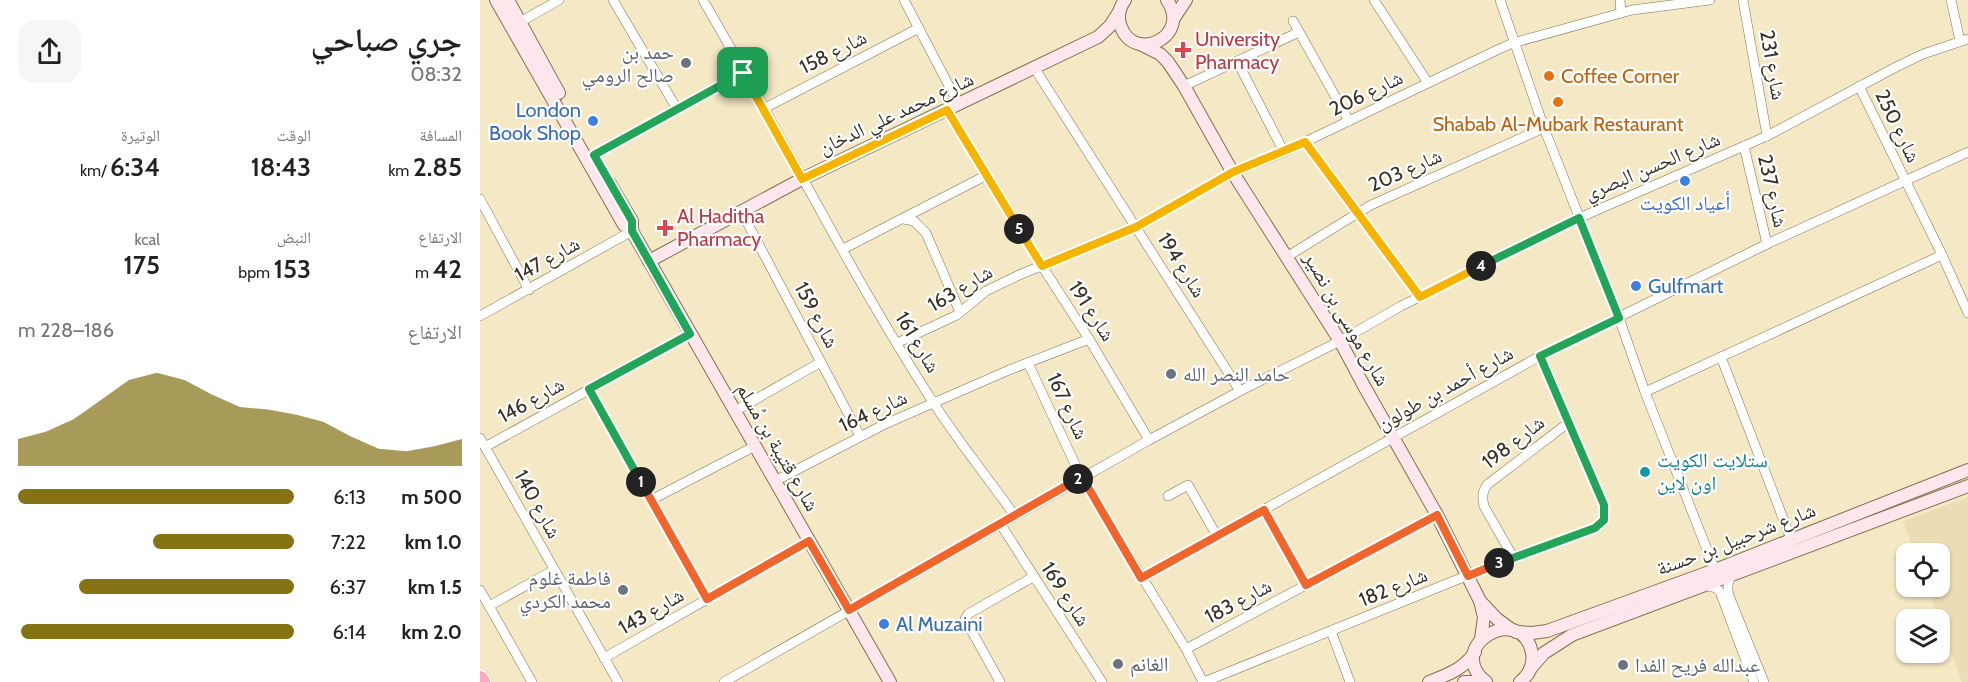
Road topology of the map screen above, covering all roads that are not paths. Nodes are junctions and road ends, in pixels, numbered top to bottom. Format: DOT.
graph roads {
  1 [pos="496,0"];
  2 [pos="508,0"];
  3 [pos="559,0"];
  4 [pos="613,0"];
  5 [pos="703,0"];
  6 [pos="904,0"];
  7 [pos="1167,0"];
  8 [pos="1186,0"];
  9 [pos="1374,0"];
  10 [pos="1500,0"];
  11 [pos="1620,0"];
  12 [pos="1710,0"];
  13 [pos="1743,0"];
  14 [pos="1951,0"];
  15 [pos="1122,4"];
  16 [pos="1621,13"];
  17 [pos="1293,21"];
  18 [pos="520,22"];
  19 [pos="1173,22"];
  20 [pos="919,28"];
  21 [pos="1299,32"];
  22 [pos="1098,38"];
  23 [pos="1964,40"];
  24 [pos="1136,42"];
  25 [pos="1513,43"];
  26 [pos="1237,61"];
  27 [pos="1168,63"];
  28 [pos="1035,69"];
  29 [pos="743,73"];
  30 [pos="1428,83"];
  31 [pos="1184,86"];
  32 [pos="1859,86"];
  33 [pos="959,105"];
  34 [pos="763,109"];
  35 [pos="677,110"];
  36 [pos="947,110"];
  37 [pos="1349,121"];
  38 [pos="1544,128"];
  39 [pos="1767,136"];
  40 [pos="1305,142"];
  41 [pos="1744,147"];
  42 [pos="1284,152"];
  43 [pos="1968,152"];
  44 [pos="594,155"];
  45 [pos="1233,172"];
  46 [pos="987,176"];
  47 [pos="802,179"];
  48 [pos="1905,181"];
  49 [pos="480,199"];
  50 [pos="741,211"];
  51 [pos="1357,213"];
  52 [pos="1579,218"];
  53 [pos="904,219"];
  54 [pos="1136,227"];
  55 [pos="632,231"];
  56 [pos="1767,244"];
  57 [pos="843,249"];
  58 [pos="1942,255"];
  59 [pos="1288,256"];
  60 [pos="649,261"];
  61 [pos="1042,266"];
  62 [pos="529,290"];
  63 [pos="1420,297"];
  64 [pos="1967,307"];
  65 [pos="960,312"];
  66 [pos="480,316"];
  67 [pos="1619,318"];
  68 [pos="690,334"];
  69 [pos="1089,339"];
  70 [pos="1340,341"];
  71 [pos="897,343"];
  72 [pos="1540,356"];
  73 [pos="1721,357"];
  74 [pos="821,362"];
  75 [pos="1028,363"];
  76 [pos="589,389"];
  77 [pos="1240,391"];
  78 [pos="1645,392"];
  79 [pos="933,403"];
  80 [pos="735,411"];
  81 [pos="1568,423"];
  82 [pos="860,436"];
  83 [pos="1394,437"];
  84 [pos="1149,440"];
  85 [pos="482,442"];
  86 [pos="755,446"];
  87 [pos="1968,470"];
  88 [pos="1082,477"];
  89 [pos="775,481"];
  90 [pos="1968,486"];
  91 [pos="1168,496"];
  92 [pos="651,500"];
  93 [pos="1264,510"];
  94 [pos="1437,515"];
  95 [pos="1015,516"];
  96 [pos="1604,520"];
  97 [pos="1001,525"];
  98 [pos="1217,536"];
  99 [pos="1791,539"];
  100 [pos="809,541"];
  101 [pos="1514,557"];
  102 [pos="554,570"];
  103 [pos="1715,570"];
  104 [pos="1733,574"];
  105 [pos="1468,576"];
  106 [pos="1034,577"];
  107 [pos="1141,578"];
  108 [pos="1306,585"];
  109 [pos="1704,585"];
  110 [pos="480,590"];
  111 [pos="707,599"];
  112 [pos="1480,601"];
  113 [pos="489,606"];
  114 [pos="849,610"];
  115 [pos="1331,630"];
  116 [pos="1514,631"];
  117 [pos="1481,639"];
  118 [pos="1186,649"];
  119 [pos="1475,652"];
  120 [pos="604,658"];
  121 [pos="1526,677"];
  122 [pos="728,681"];
  123 [pos="532,682"];
  124 [pos="618,682"];
  125 [pos="890,682"];
  126 [pos="1000,682"];
  127 [pos="1102,682"];
  128 [pos="1203,682"];
  129 [pos="1350,682"];
  130 [pos="1429,682"];
  131 [pos="1464,682"];
  132 [pos="1486,682"];
  133 [pos="1754,682"];
  134 [pos="1764,682"];
  1 -- 55 [label="street, شارع قتيبة بن مُسلم"];
  2 -- 18 [label="street, شارع قتيبة بن مُسلم"];
  3 -- 18 [label="street"];
  4 -- 35 [label="street"];
  5 -- 29 [label="street, شارع 161"];
  6 -- 20 [label="street"];
  7 -- 19 [label="street"];
  8 -- 19 [label="street"];
  9 -- 30 [label="street"];
  10 -- 25 [label="street"];
  11 -- 16 [label="street"];
  12 -- 16 [label="street, شارع 206"];
  13 -- 39 [label="street, شارع 231"];
  14 -- 23 [label="street"];
  15 -- 22 [label="street, شارع محمد علي الدخان"];
  15 -- 24 [label="street"];
  16 -- 25 [label="street, شارع 206"];
  17 -- 21 [label="street"];
  18 -- 44 [label="street, شارع قتيبة بن مُسلم"];
  19 -- 24 [label="street"];
  19 -- 27 [label="street"];
  20 -- 33 [label="street"];
  20 -- 34 [label="street, شارع 158"];
  21 -- 26 [label="street"];
  21 -- 37 [label="street"];
  22 -- 24 [label="street, شارع محمد علي الدخان"];
  22 -- 28 [label="street, شارع محمد علي الدخان"];
  23 -- 32 [label="street, شارع الحسن البصري"];
  24 -- 27 [label="street, شارع موسى بن نصير"];
  25 -- 30 [label="street, شارع 206"];
  25 -- 38 [label="street"];
  26 -- 31 [label="street"];
  26 -- 42 [label="street"];
  27 -- 31 [label="street, شارع موسى بن نصير"];
  28 -- 33 [label="street, شارع محمد علي الدخان"];
  28 -- 54 [label="street, شارع 194"];
  29 -- 34 [label="street, شارع 161"];
  29 -- 35 [label="street"];
  30 -- 37 [label="street, شارع 206"];
  31 -- 45 [label="street, شارع موسى بن نصير"];
  32 -- 39 [label="street, شارع الحسن البصري"];
  32 -- 48 [label="street, شارع 250"];
  33 -- 36 [label="street, شارع محمد علي الدخان"];
  34 -- 47 [label="street, شارع 161"];
  35 -- 44 [label="street"];
  36 -- 46 [label="street, شارع 191"];
  36 -- 47 [label="street, شارع محمد علي الدخان"];
  37 -- 40 [label="street, شارع 206"];
  38 -- 51 [label="street, شارع 203"];
  38 -- 52 [label="street"];
  39 -- 41 [label="street, شارع الحسن البصري"];
  40 -- 42 [label="street, شارع 206"];
  40 -- 51 [label="street"];
  41 -- 52 [label="street, شارع الحسن البصري"];
  41 -- 56 [label="street, شارع 237"];
  42 -- 45 [label="street, شارع 206"];
  43 -- 48 [label="street, شارع أحمد بن طولون"];
  44 -- 55 [label="street, شارع قتيبة بن مُسلم"];
  45 -- 54 [label="street, شارع 206"];
  45 -- 59 [label="street, شارع موسى بن نصير"];
  46 -- 53 [label="street"];
  46 -- 61 [label="street, شارع 191"];
  47 -- 50 [label="street, شارع محمد علي الدخان"];
  47 -- 57 [label="street, شارع 161"];
  48 -- 56 [label="street, شارع أحمد بن طولون"];
  48 -- 58 [label="street, شارع 250"];
  49 -- 62 [label="street"];
  50 -- 60 [label="street, شارع محمد علي الدخان"];
  50 -- 74 [label="street, شارع 159"];
  51 -- 59 [label="street, شارع 203"];
  51 -- 63 [label="street"];
  52 -- 63 [label="street, شارع الحسن البصري"];
  52 -- 67 [label="street"];
  53 -- 57 [label="street"];
  53 -- 65 [label="street"];
  54 -- 61 [label="street, شارع 163"];
  54 -- 77 [label="street, شارع 194"];
  55 -- 60 [label="street, شارع قتيبة بن مُسلم"];
  55 -- 62 [label="street, شارع 147"];
  56 -- 67 [label="street, شارع أحمد بن طولون"];
  57 -- 71 [label="street, شارع 161"];
  58 -- 64 [label="street, شارع 250"];
  58 -- 73 [label="street"];
  59 -- 70 [label="street, شارع موسى بن نصير"];
  60 -- 68 [label="street, شارع قتيبة بن مُسلم"];
  61 -- 65 [label="street, شارع 163"];
  61 -- 69 [label="street, شارع 191"];
  62 -- 66 [label="street, شارع 147"];
  63 -- 70 [label="street, شارع الحسن البصري"];
  65 -- 71 [label="street, شارع 163"];
  67 -- 72 [label="street, شارع أحمد بن طولون"];
  67 -- 78 [label="street"];
  68 -- 76 [label="street, شارع 146"];
  68 -- 80 [label="street, شارع قتيبة بن مُسلم"];
  69 -- 75 [label="street, شارع 164"];
  69 -- 84 [label="street, شارع 191"];
  70 -- 77 [label="street, شارع الحسن البصري"];
  70 -- 83 [label="street, شارع موسى بن نصير"];
  71 -- 79 [label="street, شارع 161"];
  72 -- 81 [label="street, شارع 198"];
  72 -- 83 [label="street, شارع أحمد بن طولون"];
  73 -- 78 [label="street"];
  73 -- 99 [label="street"];
  74 -- 80 [label="street"];
  74 -- 82 [label="street, شارع 159"];
  75 -- 79 [label="street, شارع 164"];
  75 -- 88 [label="street, شارع 167"];
  76 -- 85 [label="street, شارع 146"];
  76 -- 92 [label="street"];
  77 -- 84 [label="street, شارع الحسن البصري"];
  78 -- 103 [label="street"];
  79 -- 82 [label="street, شارع 164"];
  79 -- 95 [label="street, شارع 161"];
  80 -- 86 [label="street, شارع قتيبة بن مُسلم"];
  81 -- 96 [label="street, شارع 198"];
  81 -- 101 [label="street, شارع 198"];
  82 -- 89 [label="street, شارع 164"];
  83 -- 93 [label="street, شارع أحمد بن طولون"];
  83 -- 94 [label="street, شارع موسى بن نصير"];
  84 -- 88 [label="street, شارع الحسن البصري"];
  85 -- 102 [label="street, شارع 140"];
  86 -- 89 [label="street, شارع قتيبة بن مُسلم"];
  86 -- 92 [label="street"];
  87 -- 99 [label="street, شارع شرحبيل بن حسنة"];
  88 -- 95 [label="street, شارع الحسن البصري"];
  88 -- 107 [label="street, شارع 167"];
  89 -- 100 [label="street, شارع قتيبة بن مُسلم"];
  90 -- 104 [label="street, شارع شرحبيل بن حسنة"];
  91 -- 98 [label="street"];
  92 -- 111 [label="street"];
  93 -- 98 [label="street, شارع أحمد بن طولون"];
  93 -- 108 [label="street"];
  94 -- 105 [label="street, شارع موسى بن نصير"];
  94 -- 108 [label="street, شارع 183"];
  95 -- 97 [label="street, شارع الحسن البصري"];
  96 -- 101 [label="street, شارع 182"];
  97 -- 106 [label="street, شارع 169"];
  97 -- 114 [label="street, شارع الحسن البصري"];
  98 -- 107 [label="street, شارع أحمد بن طولون"];
  99 -- 103 [label="street, شارع شرحبيل بن حسنة"];
  100 -- 111 [label="street, شارع 143"];
  100 -- 114 [label="street, شارع قتيبة بن مُسلم"];
  101 -- 105 [label="street, شارع 182"];
  102 -- 113 [label="street"];
  102 -- 120 [label="street, شارع 140"];
  103 -- 116 [label="street, شارع شرحبيل بن حسنة"];
  104 -- 109 [label="street, شارع شرحبيل بن حسنة"];
  104 -- 134 [label="street"];
  105 -- 112 [label="street, شارع موسى بن نصير"];
  105 -- 115 [label="street, شارع 182"];
  106 -- 126 [label="street"];
  106 -- 127 [label="street, شارع 169"];
  107 -- 118 [label="street, شارع 167"];
  108 -- 118 [label="street, شارع 183"];
  109 -- 121 [label="street, شارع شرحبيل بن حسنة"];
  109 -- 133 [label="street"];
  110 -- 113 [label="street"];
  111 -- 120 [label="street, شارع 143"];
  112 -- 116 [label="street, شارع موسى بن نصير"];
  112 -- 117 [label="street, شارع موسى بن نصير"];
  113 -- 123 [label="street"];
  114 -- 122 [label="street, شارع الحسن البصري"];
  114 -- 125 [label="street, شارع قتيبة بن مُسلم"];
  115 -- 128 [label="street, شارع 182"];
  115 -- 129 [label="street"];
  116 -- 117 [label="street, شارع شرحبيل بن حسنة"];
  116 -- 121 [label="street, شارع موسى بن نصير"];
  117 -- 119 [label="street"];
  118 -- 128 [label="street, شارع 167"];
  119 -- 130 [label="street"];
  119 -- 132 [label="street"];
  120 -- 124 [label="street, شارع 140"];
  131 -- 132 [label="street"];
}
